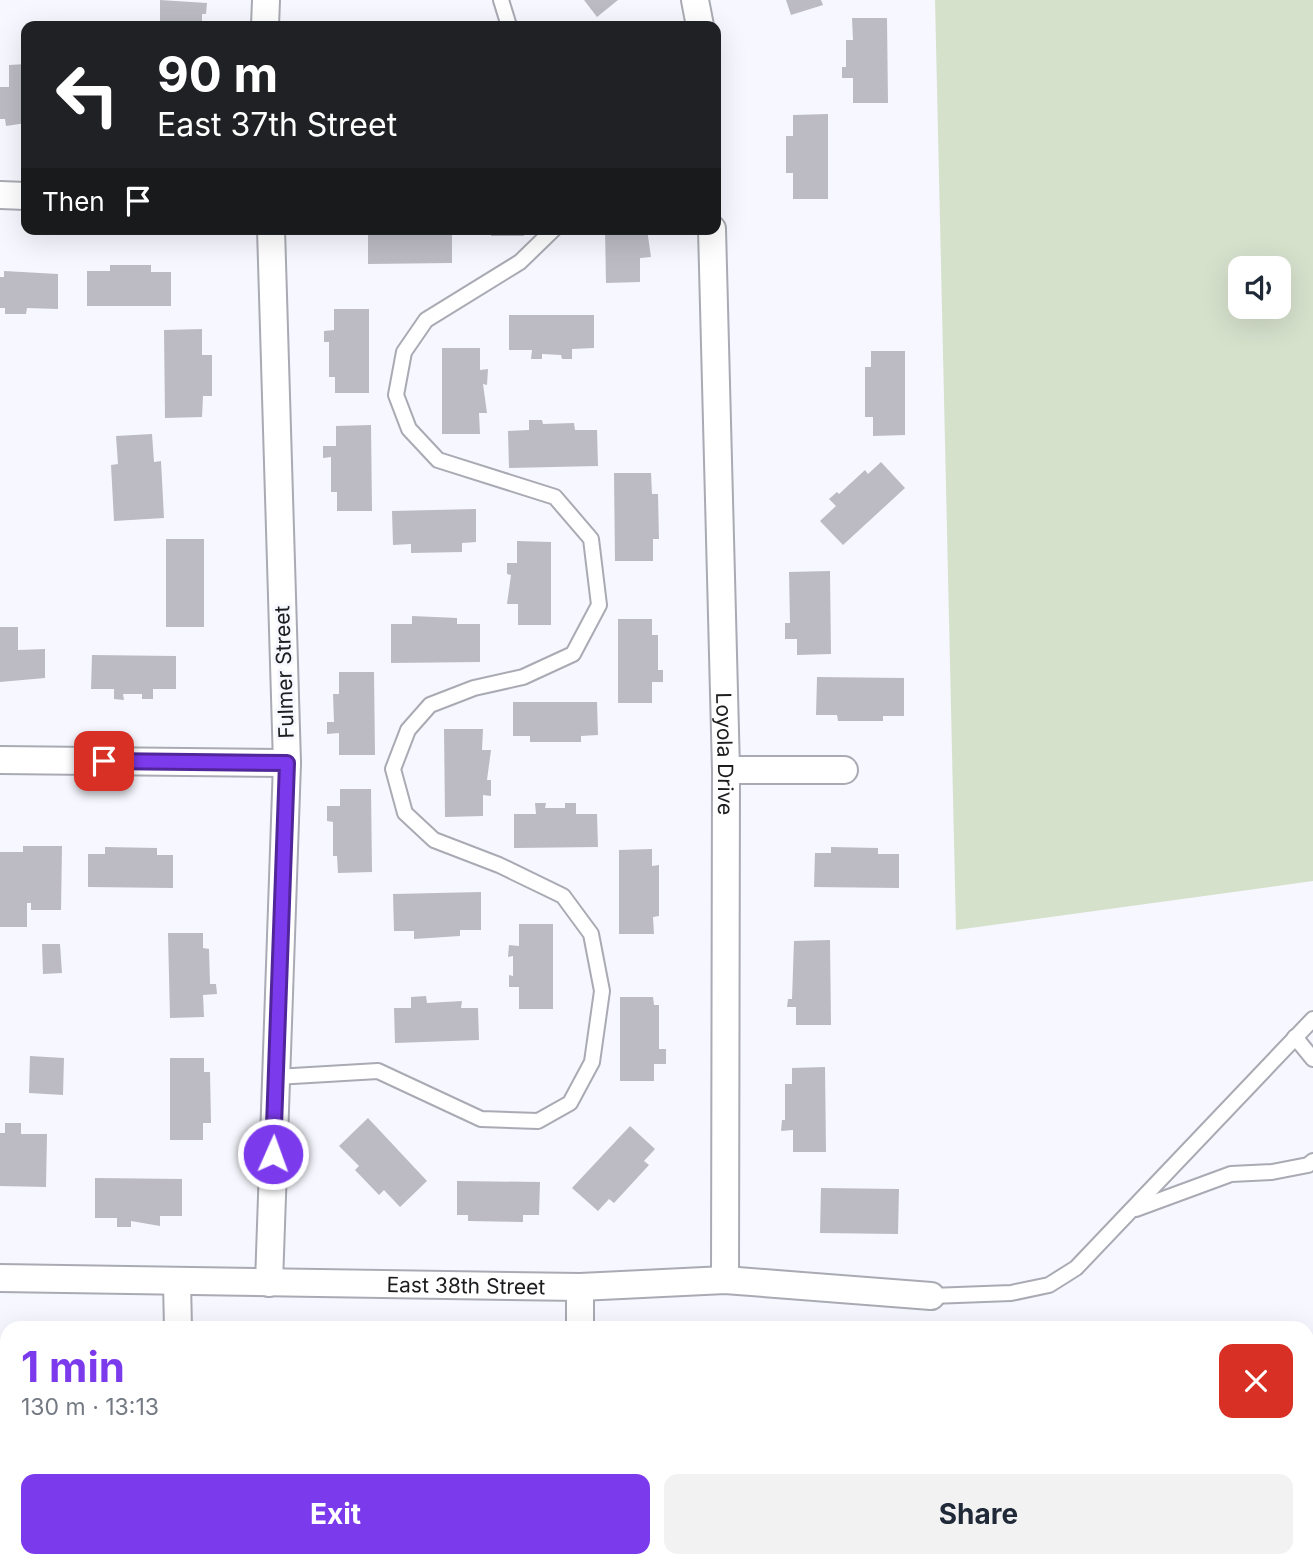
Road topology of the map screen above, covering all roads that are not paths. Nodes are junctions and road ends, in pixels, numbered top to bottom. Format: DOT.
graph roads {
  1 [pos="266,0"];
  2 [pos="502,0"];
  3 [pos="695,0"];
  4 [pos="265,21"];
  5 [pos="508,21"];
  6 [pos="699,21"];
  7 [pos="0,195"];
  8 [pos="21,196"];
  9 [pos="271,235"];
  10 [pos="548,235"];
  11 [pos="712,235"];
  12 [pos="0,760"];
  13 [pos="287,763"];
  14 [pos="726,770"];
  15 [pos="844,770"];
  16 [pos="1313,1019"];
  17 [pos="1295,1037"];
  18 [pos="1313,1059"];
  19 [pos="276,1077"];
  20 [pos="1313,1161"];
  21 [pos="1131,1210"];
  22 [pos="0,1278"];
  23 [pos="725,1280"];
  24 [pos="177,1283"];
  25 [pos="268,1283"];
  26 [pos="580,1287"];
  27 [pos="931,1296"];
  28 [pos="178,1321"];
  29 [pos="580,1321"];
  1 -- 4 [label="street"];
  2 -- 5 [label="lane"];
  3 -- 6 [label="street"];
  7 -- 8 [label="street"];
  9 -- 13 [label="street, Fulmer Street"];
  10 -- 19 [label="lane"];
  11 -- 14 [label="street, Loyola Drive"];
  12 -- 13 [label="street"];
  13 -- 19 [label="street, Fulmer Street"];
  14 -- 15 [label="street"];
  14 -- 23 [label="street, Loyola Drive"];
  16 -- 17 [label="lane"];
  17 -- 18 [label="lane"];
  17 -- 21 [label="lane"];
  19 -- 25 [label="street, Fulmer Street"];
  20 -- 21 [label="lane"];
  21 -- 27 [label="lane"];
  22 -- 24 [label="street, East 38th Street"];
  23 -- 26 [label="street, East 38th Street"];
  23 -- 27 [label="street, East 38th Street"];
  24 -- 25 [label="street, East 38th Street"];
  24 -- 28 [label="street"];
  25 -- 26 [label="street, East 38th Street"];
  26 -- 29 [label="street"];
}
